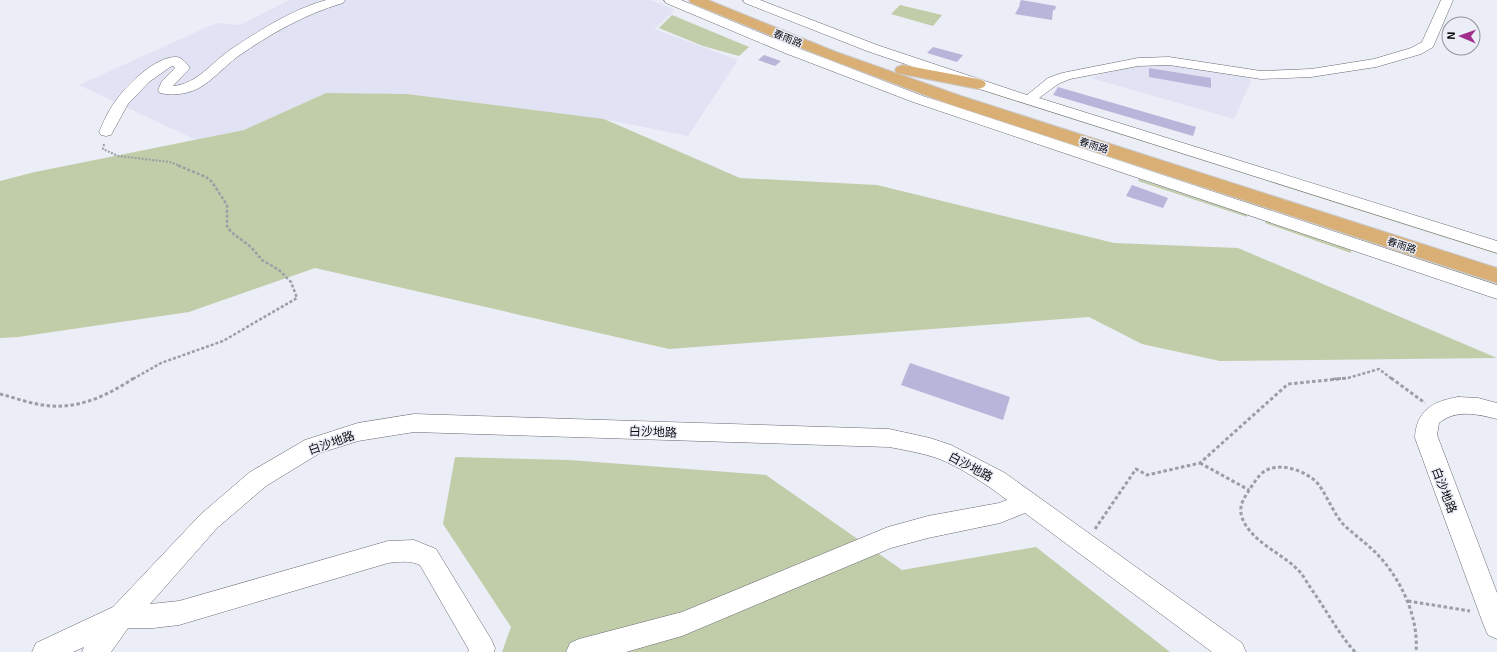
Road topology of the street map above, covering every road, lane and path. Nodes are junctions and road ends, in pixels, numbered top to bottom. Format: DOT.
graph roads {
  1 [pos="339,0"];
  2 [pos="670,0"];
  3 [pos="696,0"];
  4 [pos="722,0"];
  5 [pos="748,0"];
  6 [pos="1447,0"];
  7 [pos="900,69"];
  8 [pos="978,84"];
  9 [pos="1029,100"];
  10 [pos="106,132"];
  11 [pos="1497,248"];
  12 [pos="1497,262"];
  13 [pos="1497,276"];
  14 [pos="1497,292"];
  15 [pos="0,394"];
  16 [pos="1497,411"];
  17 [pos="1438,412"];
  18 [pos="1200,462"];
  19 [pos="1248,490"];
  20 [pos="1028,502"];
  21 [pos="1085,544"];
  22 [pos="1408,601"];
  23 [pos="122,616"];
  24 [pos="1495,620"];
  25 [pos="45,652"];
  26 [pos="95,652"];
  27 [pos="110,652"];
  28 [pos="482,652"];
  29 [pos="579,652"];
  30 [pos="1233,652"];
  31 [pos="1355,652"];
  32 [pos="1416,652"];
  1 -- 10 [label="street"];
  2 -- 14 [label="street"];
  3 -- 13 [label="main road, 春雨路"];
  4 -- 7 [label="main road, 春雨路"];
  5 -- 8 [label="street"];
  6 -- 9 [label="street"];
  7 -- 8 [label="main road"];
  7 -- 12 [label="main road, 春雨路"];
  8 -- 9 [label="street"];
  9 -- 11 [label="street"];
  10 -- 15 [label="path"];
  16 -- 17 [label="street"];
  17 -- 18 [label="path"];
  17 -- 24 [label="street, 白沙地路"];
  18 -- 19 [label="path"];
  18 -- 21 [label="path"];
  19 -- 22 [label="path"];
  19 -- 31 [label="path"];
  20 -- 21 [label="street, 白沙地路"];
  20 -- 23 [label="street, 白沙地路"];
  20 -- 29 [label="street"];
  21 -- 30 [label="street, 白沙地路"];
  22 -- 24 [label="path"];
  22 -- 32 [label="path"];
  23 -- 25 [label="street"];
  23 -- 26 [label="street, 白沙地路"];
  23 -- 27 [label="street"];
  23 -- 28 [label="street"];
}
